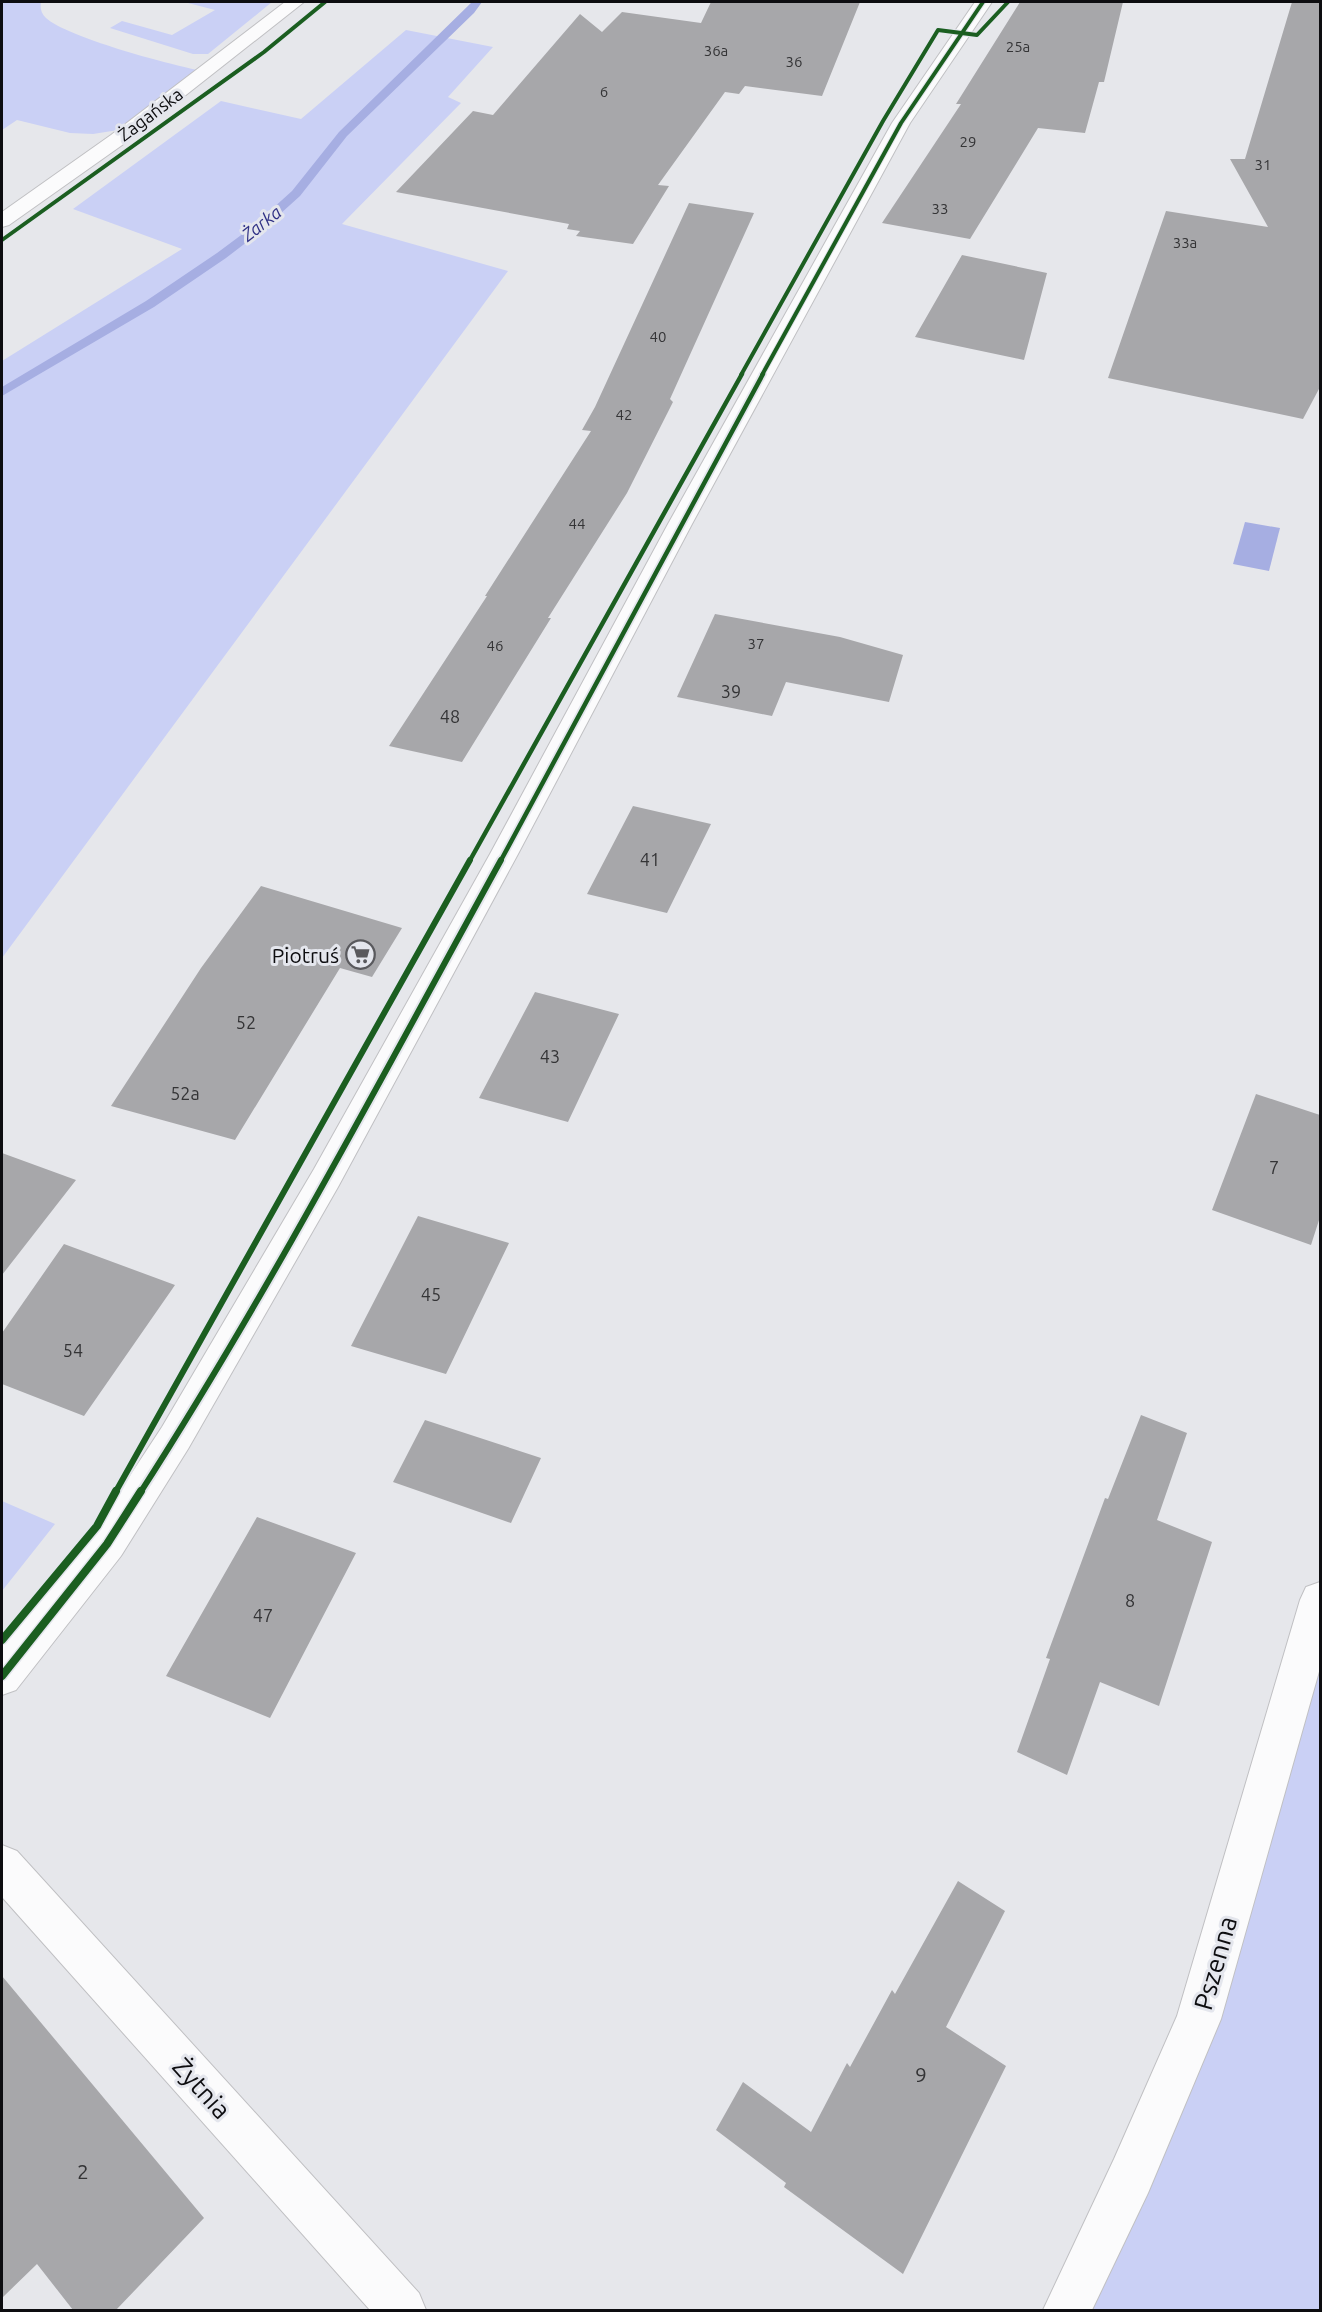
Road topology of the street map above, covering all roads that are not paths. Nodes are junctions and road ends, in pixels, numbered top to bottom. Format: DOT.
graph roads {
  1 [pos="295,2"];
  2 [pos="983,2"];
  3 [pos="2,221"];
  4 [pos="1320,1600"];
  5 [pos="2,1676"];
  6 [pos="2,1866"];
  7 [pos="402,2310"];
  8 [pos="1067,2310"];
  1 -- 3 [label="street, Żagańska"];
  2 -- 5 [label="street"];
  4 -- 8 [label="street, Pszenna"];
  6 -- 7 [label="street, Żytnia"];
}
